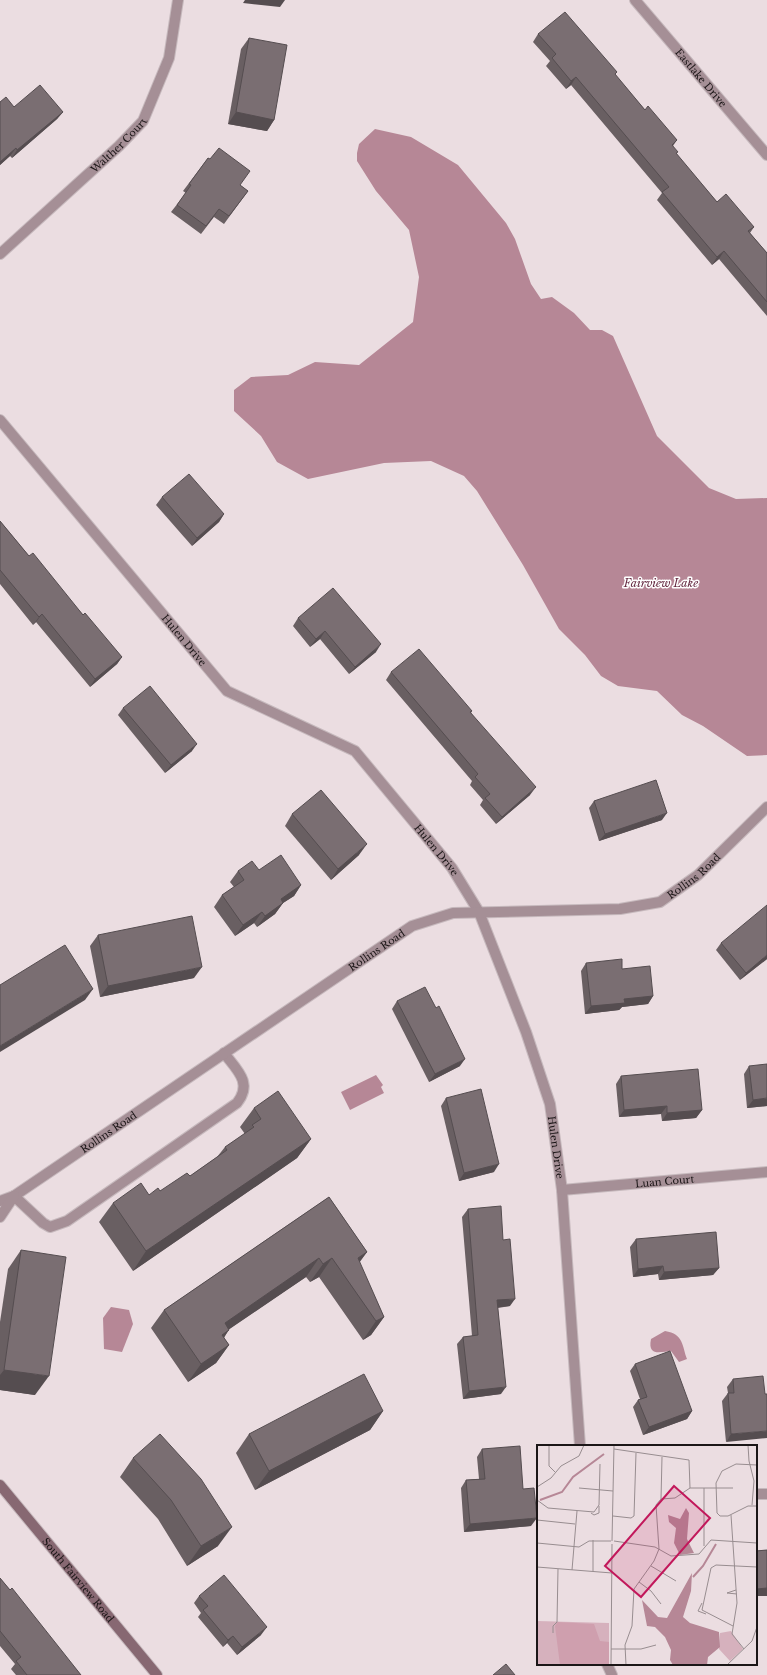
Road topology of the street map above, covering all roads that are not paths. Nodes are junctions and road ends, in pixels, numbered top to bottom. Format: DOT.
graph roads {
  1 [pos="178,0"];
  2 [pos="635,0"];
  3 [pos="767,155"];
  4 [pos="0,254"];
  5 [pos="0,420"];
  6 [pos="767,806"];
  7 [pos="479,912"];
  8 [pos="224,1053"];
  9 [pos="767,1172"];
  10 [pos="562,1190"];
  11 [pos="14,1196"];
  12 [pos="0,1201"];
  13 [pos="0,1217"];
  14 [pos="580,1445"];
  15 [pos="0,1485"];
  16 [pos="607,1665"];
  17 [pos="157,1675"];
  18 [pos="612,1675"];
  1 -- 4 [label="street, Walther Court"];
  2 -- 3 [label="street, Eastlake Drive"];
  5 -- 7 [label="street, Hulen Drive"];
  6 -- 7 [label="street, Rollins Road"];
  7 -- 8 [label="street, Rollins Road"];
  7 -- 10 [label="street, Hulen Drive"];
  8 -- 11 [label="street, Rollins Road"];
  8 -- 11 [label="street"];
  9 -- 10 [label="street, Luan Court"];
  10 -- 14 [label="street, Hulen Drive"];
  11 -- 12 [label="street, Rollins Road"];
  11 -- 13 [label="street, Rollins Road"];
  15 -- 17 [label="street, South Fairview Road"];
  16 -- 18 [label="street"];
}
